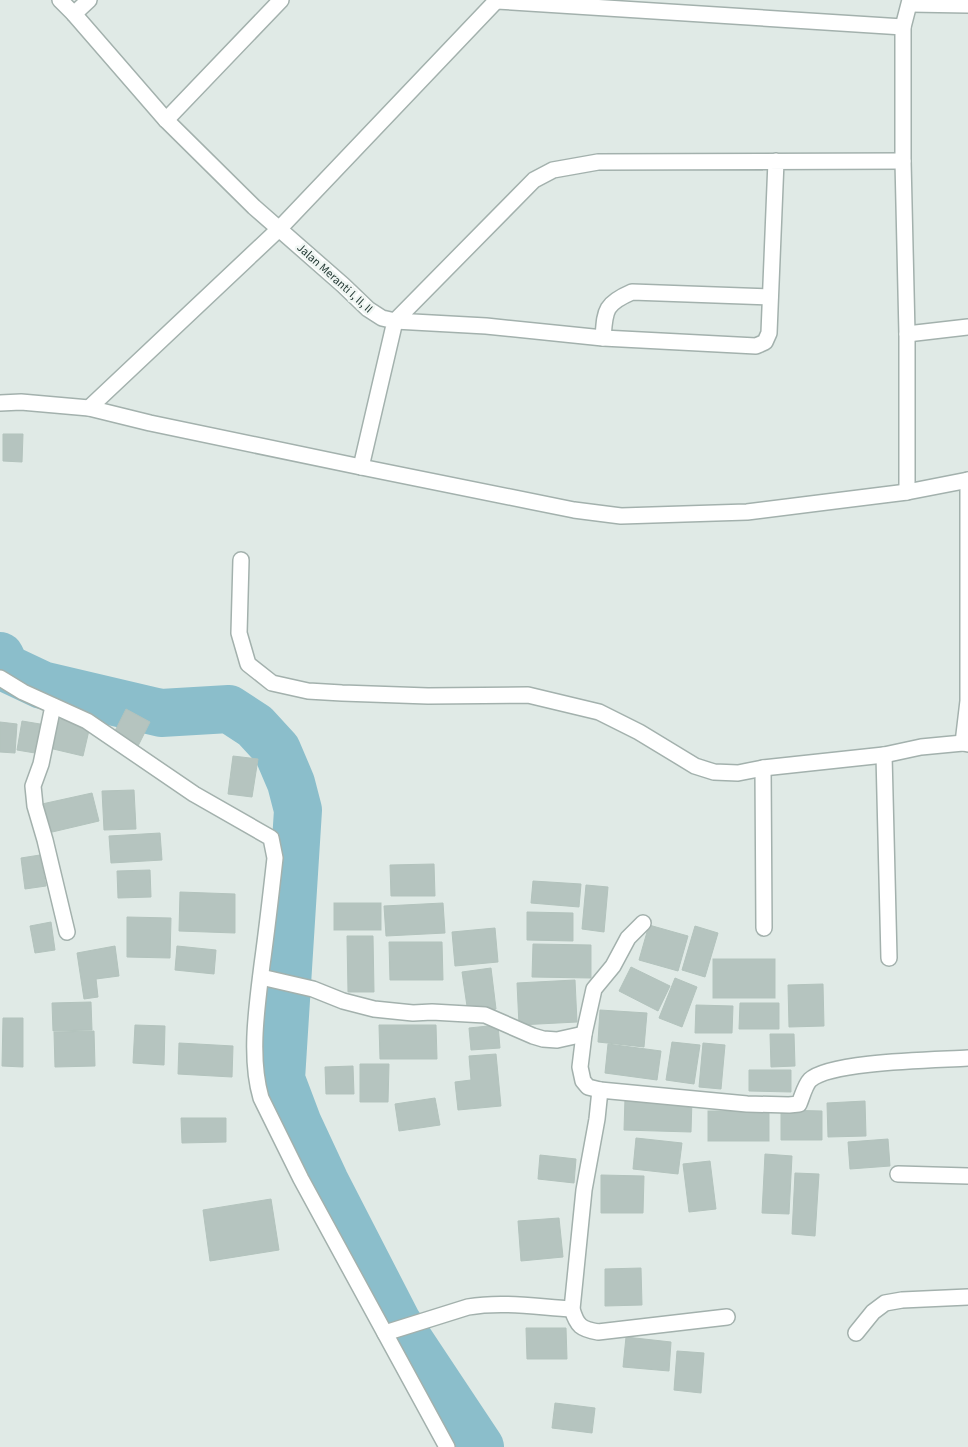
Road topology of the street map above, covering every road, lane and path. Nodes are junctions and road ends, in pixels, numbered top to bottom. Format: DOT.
graph roads {
  1 [pos="60,0"];
  2 [pos="88,0"];
  3 [pos="281,0"];
  4 [pos="497,0"];
  5 [pos="910,2"];
  6 [pos="968,4"];
  7 [pos="74,14"];
  8 [pos="903,27"];
  9 [pos="166,120"];
  10 [pos="776,161"];
  11 [pos="903,161"];
  12 [pos="280,228"];
  13 [pos="770,296"];
  14 [pos="395,321"];
  15 [pos="968,327"];
  16 [pos="907,334"];
  17 [pos="603,338"];
  18 [pos="0,403"];
  19 [pos="89,408"];
  20 [pos="361,467"];
  21 [pos="968,480"];
  22 [pos="907,492"];
  23 [pos="241,560"];
  24 [pos="0,678"];
  25 [pos="53,706"];
  26 [pos="965,744"];
  27 [pos="884,755"];
  28 [pos="763,768"];
  29 [pos="643,923"];
  30 [pos="764,928"];
  31 [pos="67,932"];
  32 [pos="889,958"];
  33 [pos="261,977"];
  34 [pos="584,1034"];
  35 [pos="968,1058"];
  36 [pos="600,1090"];
  37 [pos="898,1174"];
  38 [pos="968,1176"];
  39 [pos="968,1298"];
  40 [pos="572,1309"];
  41 [pos="727,1317"];
  42 [pos="388,1332"];
  43 [pos="856,1333"];
  44 [pos="446,1447"];
  1 -- 7 [label="street, Jalan Meranti I, II, II"];
  2 -- 7 [label="street"];
  3 -- 9 [label="street"];
  4 -- 8 [label="street"];
  4 -- 12 [label="street"];
  5 -- 6 [label="street"];
  5 -- 8 [label="street"];
  7 -- 9 [label="street, Jalan Meranti I, II, II"];
  8 -- 11 [label="street"];
  9 -- 12 [label="street, Jalan Meranti I, II, II"];
  10 -- 11 [label="street"];
  10 -- 13 [label="street, Jalan Meranti I, II, II"];
  10 -- 14 [label="street"];
  11 -- 16 [label="street"];
  12 -- 14 [label="street, Jalan Meranti I, II, II"];
  12 -- 19 [label="street"];
  13 -- 17 [label="street"];
  13 -- 17 [label="street, Jalan Meranti I, II, II"];
  14 -- 17 [label="street, Jalan Meranti I, II, II"];
  14 -- 20 [label="street"];
  15 -- 16 [label="street"];
  16 -- 22 [label="street"];
  18 -- 19 [label="street"];
  19 -- 20 [label="street"];
  20 -- 22 [label="street"];
  21 -- 22 [label="street"];
  21 -- 26 [label="street"];
  23 -- 28 [label="street"];
  24 -- 25 [label="street"];
  25 -- 31 [label="street"];
  25 -- 33 [label="street"];
  26 -- 27 [label="street"];
  27 -- 28 [label="street"];
  27 -- 32 [label="street"];
  28 -- 30 [label="street"];
  29 -- 34 [label="street"];
  33 -- 34 [label="street"];
  33 -- 42 [label="street"];
  34 -- 36 [label="street"];
  35 -- 36 [label="street"];
  36 -- 40 [label="street"];
  37 -- 38 [label="street"];
  39 -- 43 [label="street"];
  40 -- 41 [label="street"];
  40 -- 42 [label="street"];
  42 -- 44 [label="street"];
}
